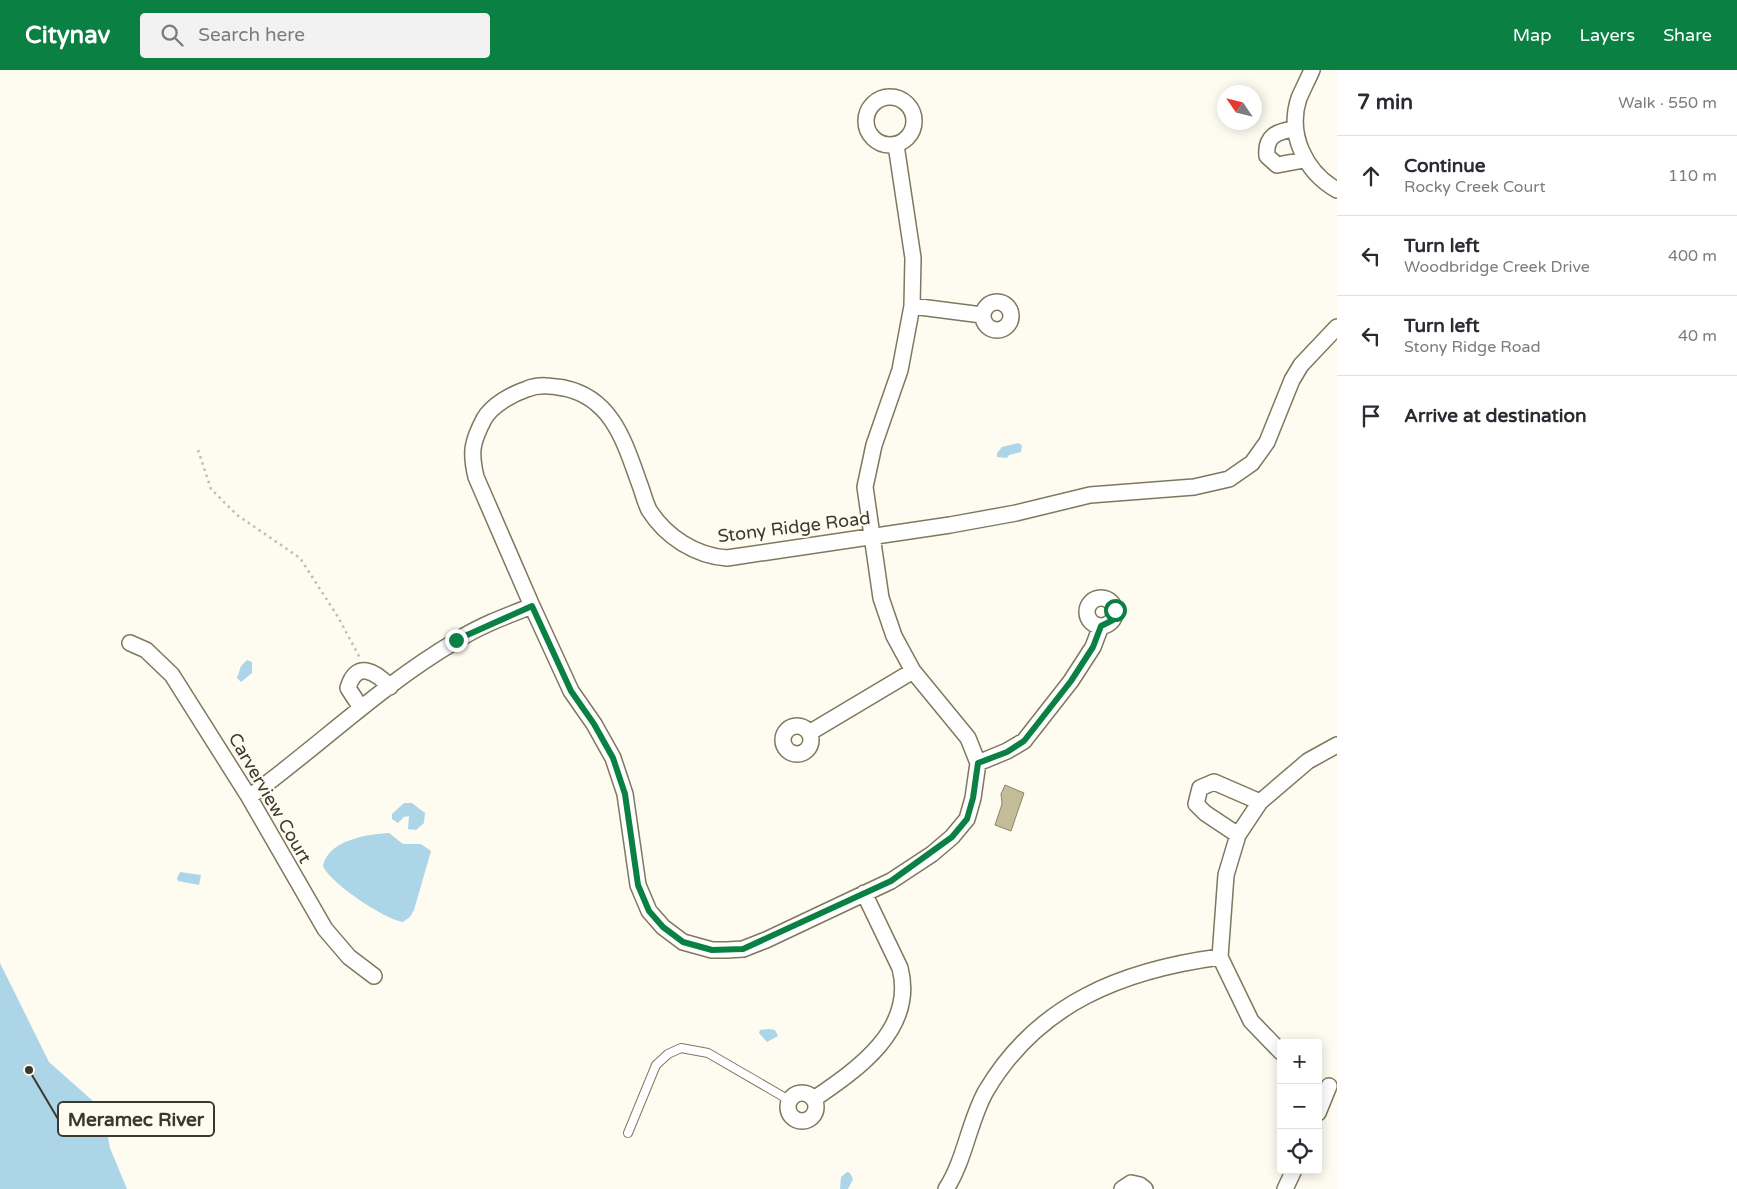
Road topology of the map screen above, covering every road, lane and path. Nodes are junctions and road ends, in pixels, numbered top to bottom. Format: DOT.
graph roads {
  1 [pos="1312,70"];
  2 [pos="1296,129"];
  3 [pos="896,145"];
  4 [pos="1304,160"];
  5 [pos="1337,190"];
  6 [pos="912,306"];
  7 [pos="982,315"];
  8 [pos="1337,328"];
  9 [pos="198,450"];
  10 [pos="872,536"];
  11 [pos="532,606"];
  12 [pos="1101,626"];
  13 [pos="130,643"];
  14 [pos="367,670"];
  15 [pos="914,671"];
  16 [pos="390,688"];
  17 [pos="361,708"];
  18 [pos="809,733"];
  19 [pos="1337,745"];
  20 [pos="978,763"];
  21 [pos="249,797"];
  22 [pos="1260,802"];
  23 [pos="1238,836"];
  24 [pos="864,893"];
  25 [pos="1220,957"];
  26 [pos="374,976"];
  27 [pos="1277,1048"];
  28 [pos="1328,1085"];
  29 [pos="814,1099"];
  30 [pos="789,1100"];
  31 [pos="1322,1102"];
  32 [pos="628,1133"];
  33 [pos="1292,1174"];
  34 [pos="946,1189"];
  35 [pos="1122,1189"];
  36 [pos="1145,1189"];
  37 [pos="1286,1189"];
  1 -- 2 [label="street"];
  2 -- 4 [label="street"];
  2 -- 4 [label="street"];
  3 -- 6 [label="street"];
  4 -- 5 [label="street"];
  6 -- 7 [label="street"];
  6 -- 10 [label="street"];
  8 -- 10 [label="street, Stony Ridge Road"];
  9 -- 14 [label="path"];
  10 -- 11 [label="street, Stony Ridge Road"];
  10 -- 15 [label="street"];
  11 -- 16 [label="street"];
  11 -- 24 [label="street, Stony Ridge Road"];
  12 -- 20 [label="street"];
  13 -- 21 [label="street, Carverview Court"];
  14 -- 16 [label="street"];
  14 -- 17 [label="street"];
  15 -- 18 [label="street"];
  15 -- 20 [label="street"];
  16 -- 17 [label="street"];
  17 -- 21 [label="street"];
  19 -- 22 [label="street"];
  20 -- 24 [label="street, Stony Ridge Road"];
  21 -- 26 [label="street, Carverview Court"];
  22 -- 23 [label="street"];
  22 -- 23 [label="street"];
  23 -- 25 [label="street"];
  24 -- 29 [label="street"];
  25 -- 27 [label="street"];
  25 -- 34 [label="street"];
  28 -- 31 [label="street"];
  29 -- 30 [label="street"];
  29 -- 30 [label="street"];
  30 -- 32 [label="lane"];
  33 -- 37 [label="street"];
  35 -- 36 [label="street"];
}
